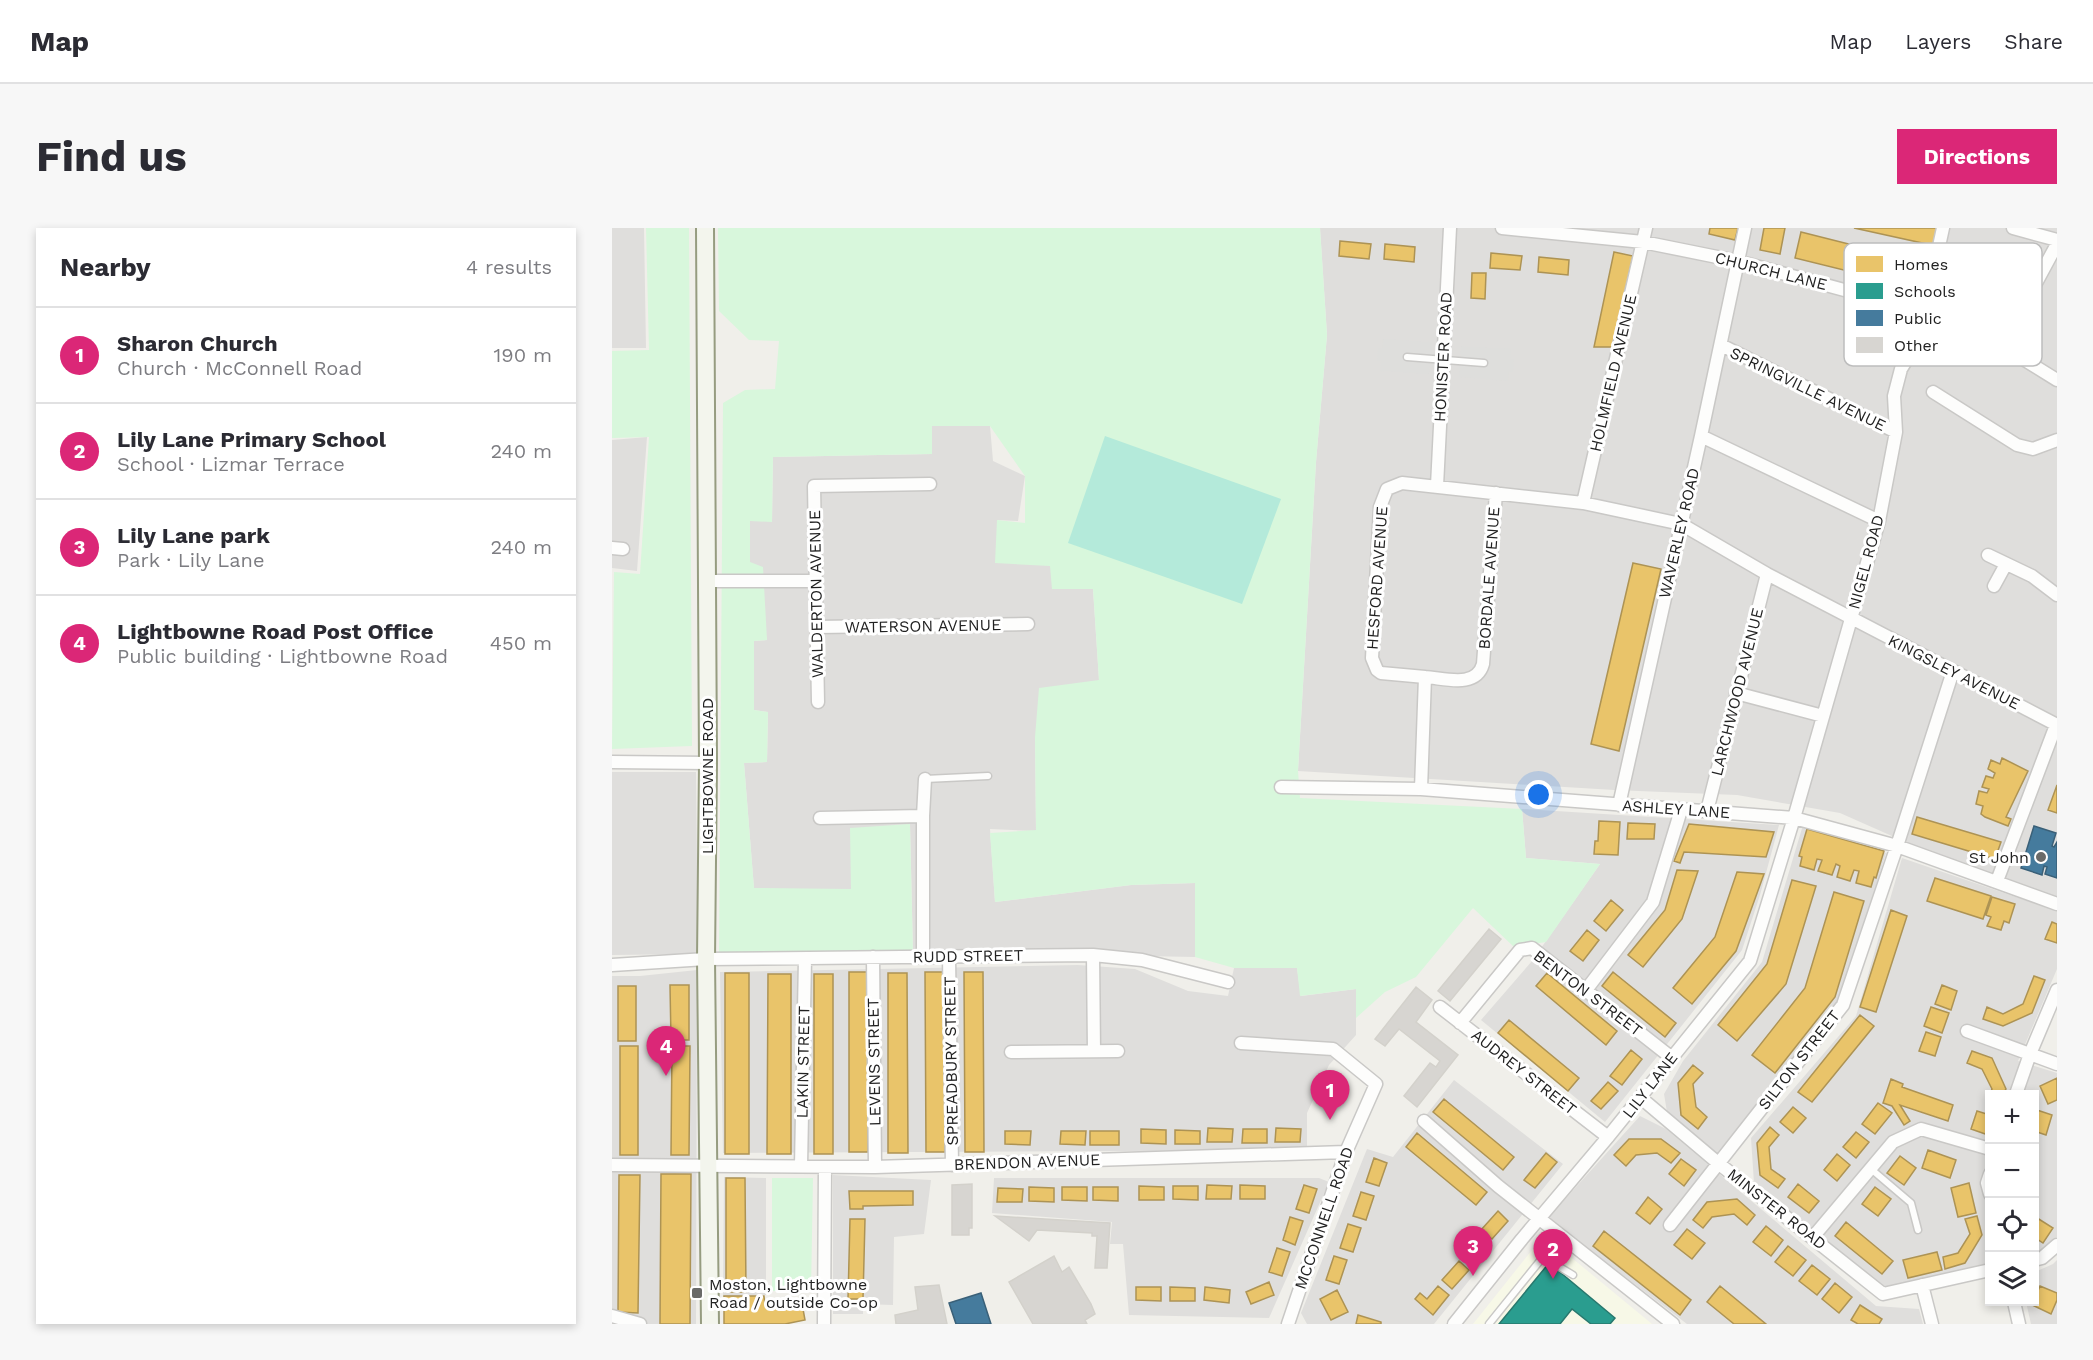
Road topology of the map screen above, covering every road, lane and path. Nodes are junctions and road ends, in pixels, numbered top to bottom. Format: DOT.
graph roads {
  1 [pos="705,228"];
  2 [pos="1450,228"];
  3 [pos="1503,228"];
  4 [pos="1646,228"];
  5 [pos="1745,228"];
  6 [pos="1943,228"];
  7 [pos="2013,228"];
  8 [pos="1643,242"];
  9 [pos="2057,242"];
  10 [pos="1940,243"];
  11 [pos="1737,261"];
  12 [pos="2042,270"];
  13 [pos="1844,290"];
  14 [pos="1721,345"];
  15 [pos="1407,357"];
  16 [pos="1443,360"];
  17 [pos="1484,363"];
  18 [pos="1902,366"];
  19 [pos="2034,366"];
  20 [pos="2057,380"];
  21 [pos="1933,392"];
  22 [pos="1896,432"];
  23 [pos="1701,436"];
  24 [pos="2057,440"];
  25 [pos="930,484"];
  26 [pos="1437,486"];
  27 [pos="1496,493"];
  28 [pos="1583,503"];
  29 [pos="1879,521"];
  30 [pos="1681,524"];
  31 [pos="1988,555"];
  32 [pos="2006,564"];
  33 [pos="1767,574"];
  34 [pos="706,581"];
  35 [pos="816,581"];
  36 [pos="1994,586"];
  37 [pos="2057,595"];
  38 [pos="1851,619"];
  39 [pos="1028,624"];
  40 [pos="817,627"];
  41 [pos="1953,671"];
  42 [pos="1425,677"];
  43 [pos="1737,693"];
  44 [pos="818,702"];
  45 [pos="1823,716"];
  46 [pos="2057,725"];
  47 [pos="612,762"];
  48 [pos="708,763"];
  49 [pos="988,776"];
  50 [pos="925,778"];
  51 [pos="1281,787"];
  52 [pos="1421,789"];
  53 [pos="1618,805"];
  54 [pos="1681,810"];
  55 [pos="1707,812"];
  56 [pos="923,816"];
  57 [pos="820,818"];
  58 [pos="1794,818"];
  59 [pos="1898,846"];
  60 [pos="1997,881"];
  61 [pos="2057,904"];
  62 [pos="1093,955"];
  63 [pos="873,957"];
  64 [pos="923,957"];
  65 [pos="949,957"];
  66 [pos="706,959"];
  67 [pos="805,959"];
  68 [pos="612,965"];
  69 [pos="1228,982"];
  70 [pos="1586,990"];
  71 [pos="2057,990"];
  72 [pos="1440,1007"];
  73 [pos="1460,1023"];
  74 [pos="1967,1031"];
  75 [pos="1241,1043"];
  76 [pos="1118,1051"];
  77 [pos="1011,1052"];
  78 [pos="1094,1052"];
  79 [pos="2030,1054"];
  80 [pos="1672,1058"];
  81 [pos="2057,1064"];
  82 [pos="2018,1090"];
  83 [pos="1641,1098"];
  84 [pos="1424,1121"];
  85 [pos="1608,1137"];
  86 [pos="1985,1148"];
  87 [pos="1346,1152"];
  88 [pos="1718,1163"];
  89 [pos="612,1165"];
  90 [pos="952,1165"];
  91 [pos="708,1166"];
  92 [pos="801,1166"];
  93 [pos="825,1167"];
  94 [pos="875,1167"];
  95 [pos="1870,1168"];
  96 [pos="1539,1218"];
  97 [pos="1670,1225"];
  98 [pos="1918,1230"];
  99 [pos="1813,1237"];
  100 [pos="2057,1245"];
  101 [pos="2039,1259"];
  102 [pos="1985,1271"];
  103 [pos="1573,1275"];
  104 [pos="1922,1285"];
  105 [pos="2015,1306"];
  106 [pos="612,1316"];
  107 [pos="1457,1323"];
  108 [pos="640,1324"];
  109 [pos="710,1324"];
  110 [pos="824,1324"];
  111 [pos="1288,1324"];
  112 [pos="1489,1324"];
  113 [pos="1673,1324"];
  114 [pos="1932,1324"];
  115 [pos="2019,1324"];
  1 -- 34 [label="main road, LIGHTBOWNE ROAD"];
  2 -- 16 [label="street, HONISTER ROAD"];
  3 -- 8 [label="street, CHURCH LANE"];
  4 -- 8 [label="street, HOLMFIELD AVENUE"];
  5 -- 11 [label="street, WAVERLEY ROAD"];
  6 -- 10 [label="street"];
  7 -- 9 [label="street"];
  8 -- 11 [label="street, CHURCH LANE"];
  8 -- 28 [label="street, HOLMFIELD AVENUE"];
  9 -- 12 [label="street"];
  11 -- 13 [label="street, CHURCH LANE"];
  11 -- 14 [label="street, WAVERLEY ROAD"];
  14 -- 22 [label="street, SPRINGVILLE AVENUE"];
  14 -- 23 [label="street, WAVERLEY ROAD"];
  15 -- 16 [label="lane"];
  16 -- 17 [label="lane"];
  16 -- 26 [label="street, HONISTER ROAD"];
  18 -- 22 [label="street, NIGEL ROAD"];
  19 -- 20 [label="street, CHURCH LANE"];
  21 -- 24 [label="street"];
  22 -- 29 [label="street, NIGEL ROAD"];
  23 -- 29 [label="street"];
  23 -- 30 [label="street, WAVERLEY ROAD"];
  25 -- 35 [label="street, WALDERTON AVENUE"];
  26 -- 27 [label="street, KINGSLEY AVENUE"];
  26 -- 42 [label="street, HESFORD AVENUE"];
  27 -- 28 [label="street, KINGSLEY AVENUE"];
  27 -- 42 [label="street, BORDALE AVENUE"];
  28 -- 30 [label="street, KINGSLEY AVENUE"];
  29 -- 38 [label="street, NIGEL ROAD"];
  30 -- 33 [label="street, KINGSLEY AVENUE"];
  30 -- 53 [label="street, WAVERLEY ROAD"];
  31 -- 32 [label="street"];
  32 -- 36 [label="street"];
  32 -- 37 [label="street"];
  33 -- 38 [label="street, KINGSLEY AVENUE"];
  33 -- 43 [label="street, LARCHWOOD AVENUE"];
  34 -- 35 [label="street"];
  34 -- 48 [label="main road, LIGHTBOWNE ROAD"];
  35 -- 40 [label="street, WALDERTON AVENUE"];
  38 -- 41 [label="street, KINGSLEY AVENUE"];
  38 -- 45 [label="street, NIGEL ROAD"];
  39 -- 40 [label="street, WATERSON AVENUE"];
  40 -- 44 [label="street, WALDERTON AVENUE"];
  41 -- 46 [label="street, KINGSLEY AVENUE"];
  41 -- 59 [label="street, SILTON STREET"];
  42 -- 52 [label="street"];
  43 -- 45 [label="street"];
  43 -- 55 [label="street, LARCHWOOD AVENUE"];
  45 -- 58 [label="street, NIGEL ROAD"];
  46 -- 60 [label="street"];
  47 -- 48 [label="street"];
  48 -- 66 [label="main road, LIGHTBOWNE ROAD"];
  49 -- 50 [label="lane"];
  50 -- 56 [label="street"];
  51 -- 52 [label="street, ASHLEY LANE"];
  52 -- 53 [label="street, ASHLEY LANE"];
  53 -- 54 [label="street, ASHLEY LANE"];
  54 -- 55 [label="street, ASHLEY LANE"];
  54 -- 70 [label="street"];
  55 -- 58 [label="street, ASHLEY LANE"];
  56 -- 57 [label="street"];
  56 -- 64 [label="street"];
  58 -- 59 [label="street, ASHLEY LANE"];
  58 -- 80 [label="street, LILY LANE"];
  59 -- 60 [label="street, ASHLEY LANE"];
  59 -- 88 [label="street, SILTON STREET"];
  60 -- 61 [label="street, ASHLEY LANE"];
  62 -- 65 [label="street, RUDD STREET"];
  62 -- 69 [label="street, RUDD STREET"];
  62 -- 78 [label="street"];
  63 -- 64 [label="street, RUDD STREET"];
  63 -- 67 [label="street, RUDD STREET"];
  63 -- 94 [label="street, LEVENS STREET"];
  64 -- 65 [label="street, RUDD STREET"];
  65 -- 90 [label="street, SPREADBURY STREET"];
  66 -- 67 [label="street, RUDD STREET"];
  66 -- 68 [label="street, RUDD STREET"];
  66 -- 91 [label="main road, LIGHTBOWNE ROAD"];
  67 -- 92 [label="street, LAKIN STREET"];
  70 -- 73 [label="street, BENTON STREET"];
  70 -- 80 [label="street, BENTON STREET"];
  71 -- 79 [label="street"];
  72 -- 73 [label="street, AUDREY STREET"];
  73 -- 85 [label="street, AUDREY STREET"];
  74 -- 79 [label="street"];
  75 -- 87 [label="street, MCCONNELL ROAD"];
  76 -- 78 [label="street"];
  77 -- 78 [label="street"];
  79 -- 81 [label="street"];
  79 -- 82 [label="street"];
  80 -- 83 [label="street, LILY LANE"];
  83 -- 85 [label="street, LILY LANE"];
  83 -- 88 [label="street, MINSTER ROAD"];
  84 -- 96 [label="street"];
  85 -- 96 [label="street, LILY LANE"];
  86 -- 95 [label="street"];
  87 -- 90 [label="street, BRENDON AVENUE"];
  87 -- 111 [label="street, MCCONNELL ROAD"];
  88 -- 97 [label="street, SILTON STREET"];
  88 -- 99 [label="street, MINSTER ROAD"];
  89 -- 91 [label="street, BRENDON AVENUE"];
  90 -- 94 [label="street, BRENDON AVENUE"];
  91 -- 92 [label="street, BRENDON AVENUE"];
  91 -- 109 [label="main road, LIGHTBOWNE ROAD"];
  92 -- 93 [label="street, BRENDON AVENUE"];
  93 -- 94 [label="street, BRENDON AVENUE"];
  93 -- 110 [label="street"];
  95 -- 98 [label="lane"];
  95 -- 99 [label="street"];
  96 -- 107 [label="street, LILY LANE"];
  96 -- 113 [label="street"];
  99 -- 104 [label="street, MINSTER ROAD"];
  100 -- 101 [label="street"];
  102 -- 104 [label="street"];
  103 -- 112 [label="lane"];
  104 -- 114 [label="street"];
  105 -- 115 [label="street"];
  106 -- 108 [label="street"];
}
